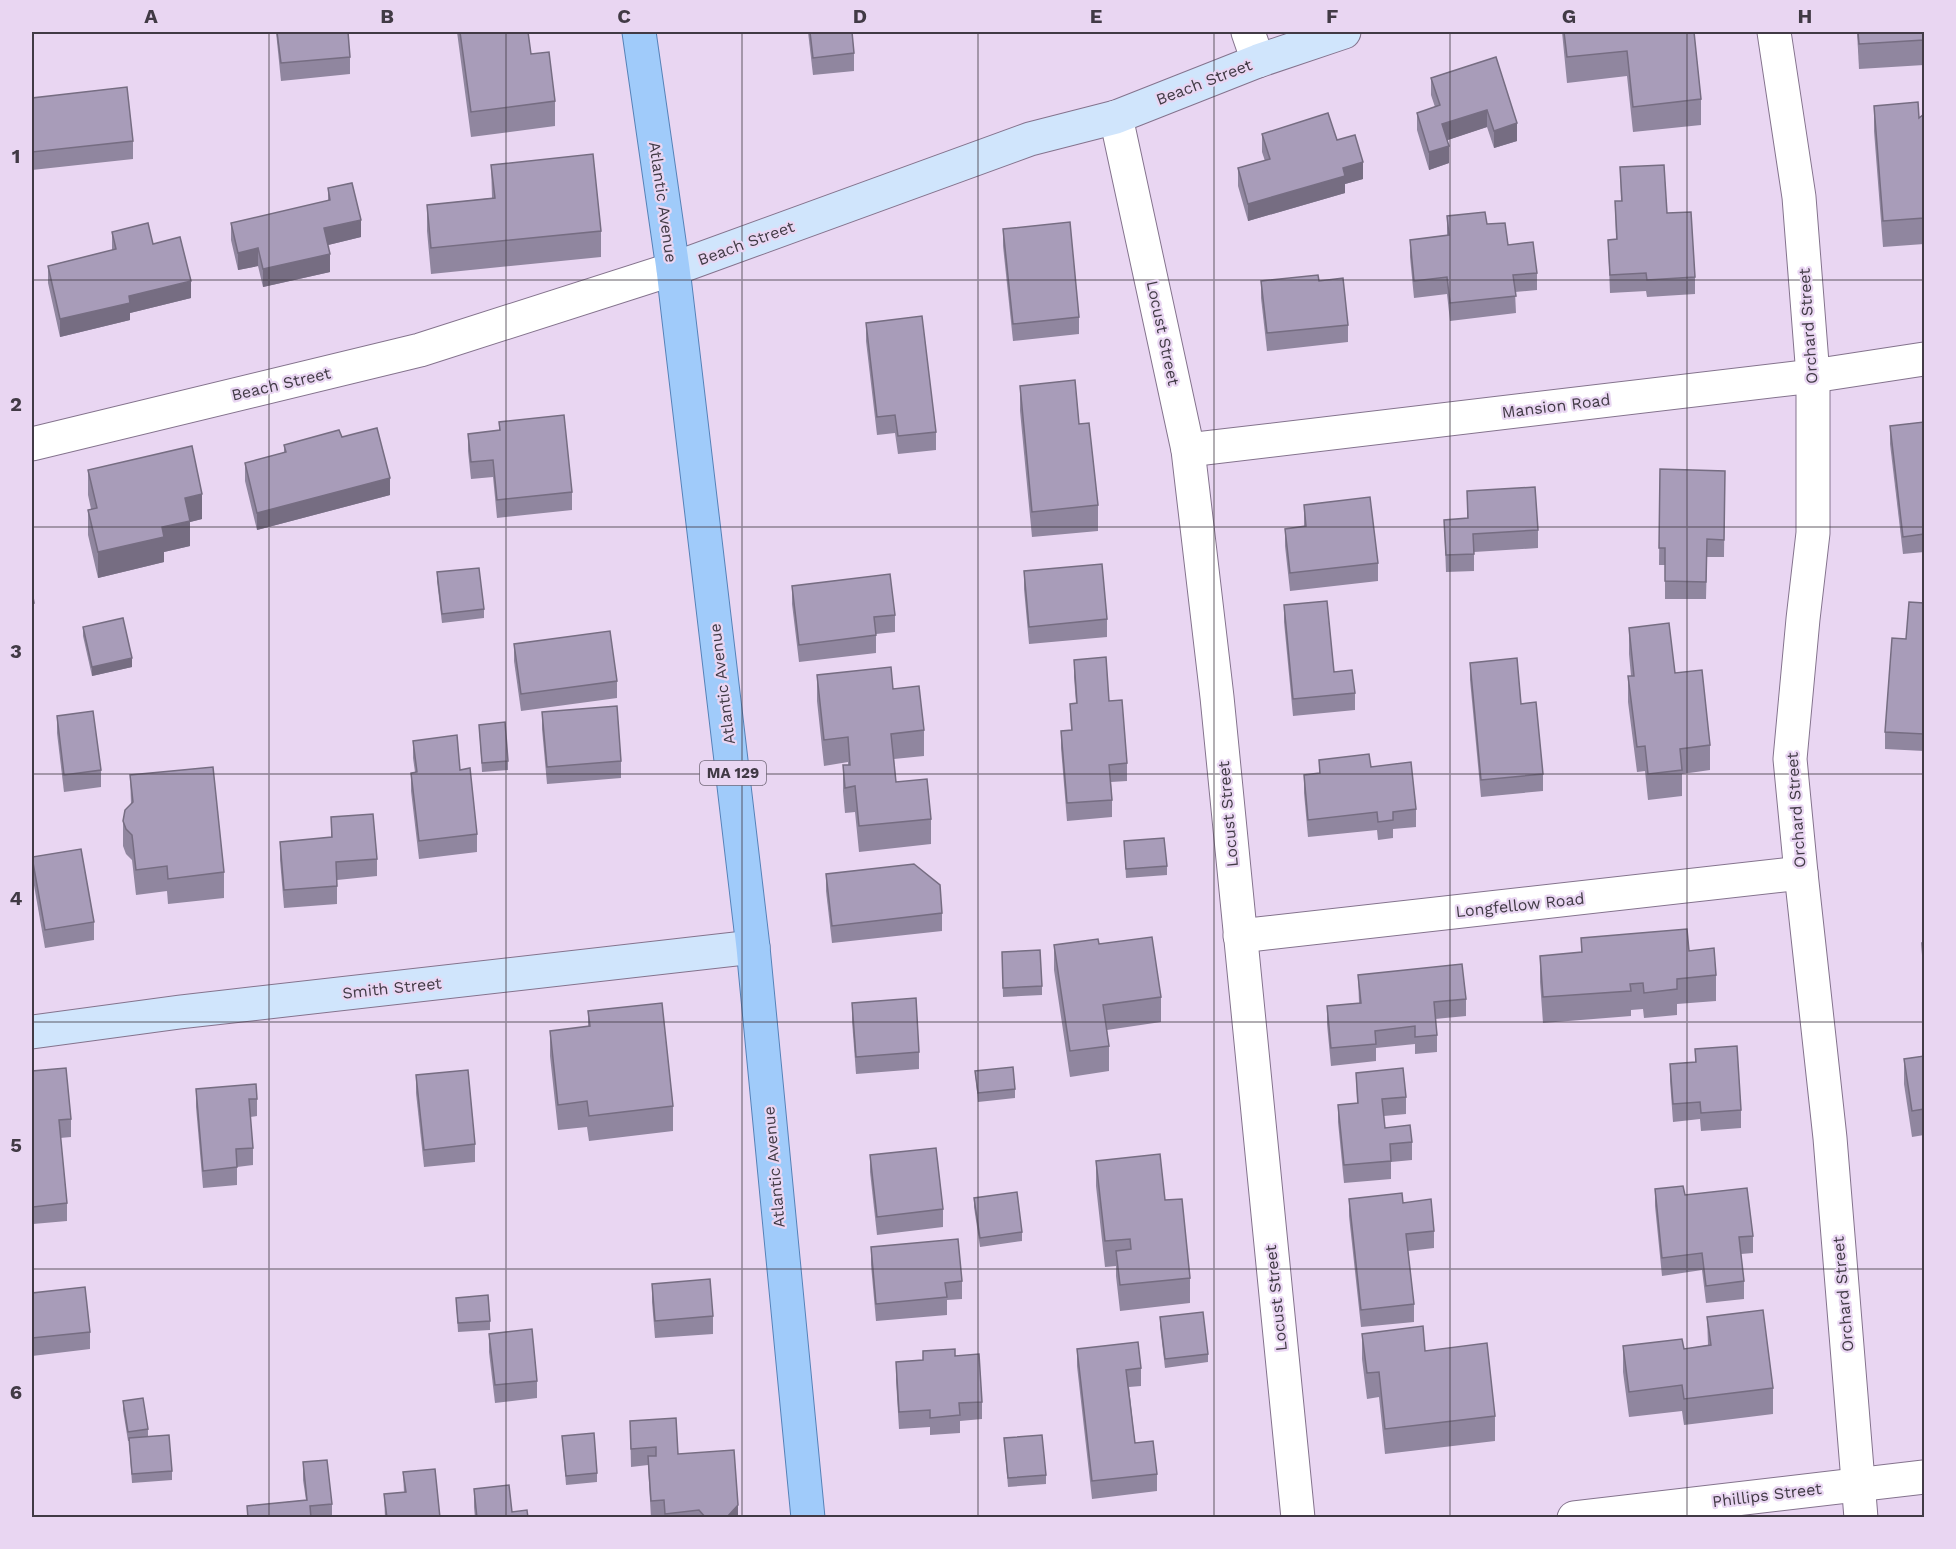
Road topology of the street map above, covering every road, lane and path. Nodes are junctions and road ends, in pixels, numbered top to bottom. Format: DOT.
graph roads {
  1 [pos="639,32"];
  2 [pos="1344,32"];
  3 [pos="1774,32"];
  4 [pos="1253,46"];
  5 [pos="1116,117"];
  6 [pos="673,269"];
  7 [pos="1924,359"];
  8 [pos="1813,375"];
  9 [pos="32,444"];
  10 [pos="1188,450"];
  11 [pos="1801,873"];
  12 [pos="1240,936"];
  13 [pos="753,947"];
  14 [pos="32,1032"];
  15 [pos="1924,1477"];
  16 [pos="1858,1485"];
  17 [pos="808,1518"];
  18 [pos="1298,1518"];
  19 [pos="1574,1518"];
  20 [pos="1861,1518"];
  1 -- 6 [label="main road, Atlantic Avenue / MA 129"];
  2 -- 4 [label="street, Beach Street"];
  3 -- 8 [label="street, Orchard Street"];
  4 -- 5 [label="street, Beach Street"];
  5 -- 6 [label="street, Beach Street"];
  5 -- 10 [label="street, Locust Street"];
  6 -- 9 [label="street, Beach Street"];
  6 -- 13 [label="main road, Atlantic Avenue / MA 129"];
  7 -- 8 [label="street, Mansion Road"];
  8 -- 10 [label="street, Mansion Road"];
  8 -- 11 [label="street, Orchard Street"];
  10 -- 12 [label="street, Locust Street"];
  11 -- 12 [label="street, Longfellow Road"];
  11 -- 16 [label="street, Orchard Street"];
  12 -- 18 [label="street, Locust Street"];
  13 -- 14 [label="street, Smith Street"];
  13 -- 17 [label="main road, Atlantic Avenue / MA 129"];
  15 -- 16 [label="street, Phillips Street"];
  16 -- 19 [label="street, Phillips Street"];
  16 -- 20 [label="street, Orchard Street"];
}
